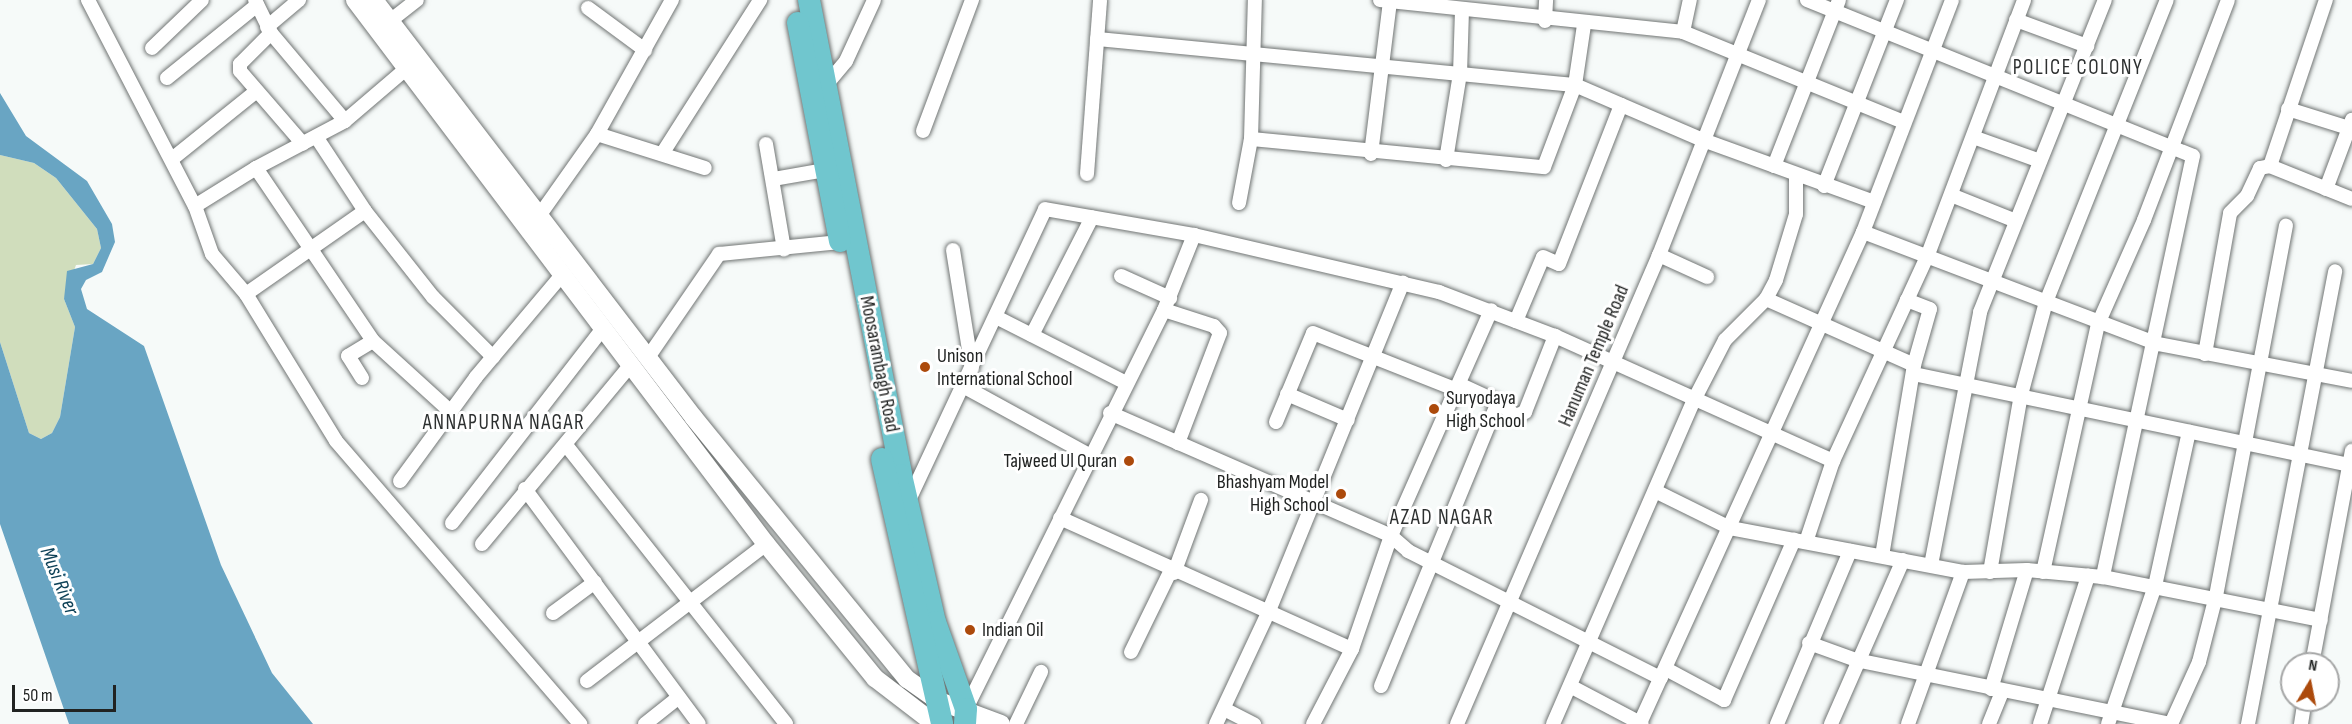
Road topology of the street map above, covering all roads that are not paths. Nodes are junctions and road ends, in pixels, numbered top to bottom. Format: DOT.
graph roads {
  1 [pos="88,0"];
  2 [pos="202,0"];
  3 [pos="300,0"];
  4 [pos="355,0"];
  5 [pos="374,0"];
  6 [pos="417,0"];
  7 [pos="672,0"];
  8 [pos="760,0"];
  9 [pos="794,0"];
  10 [pos="808,0"];
  11 [pos="874,0"];
  12 [pos="972,0"];
  13 [pos="1100,0"];
  14 [pos="1255,0"];
  15 [pos="1546,0"];
  16 [pos="1690,0"];
  17 [pos="1759,0"];
  18 [pos="1807,0"];
  19 [pos="1897,0"];
  20 [pos="1952,0"];
  21 [pos="2024,0"];
  22 [pos="2105,0"];
  23 [pos="2167,0"];
  24 [pos="2228,0"];
  25 [pos="2326,0"];
  26 [pos="1385,1"];
  27 [pos="256,3"];
  28 [pos="1837,5"];
  29 [pos="588,8"];
  30 [pos="1462,10"];
  31 [pos="2016,20"];
  32 [pos="390,21"];
  33 [pos="1545,21"];
  34 [pos="1584,25"];
  35 [pos="269,30"];
  36 [pos="1885,31"];
  37 [pos="1683,32"];
  38 [pos="1097,39"];
  39 [pos="2087,46"];
  40 [pos="152,48"];
  41 [pos="1931,49"];
  42 [pos="645,50"];
  43 [pos="1253,53"];
  44 [pos="1735,57"];
  45 [pos="1381,66"];
  46 [pos="407,68"];
  47 [pos="1460,74"];
  48 [pos="1995,77"];
  49 [pos="167,78"];
  50 [pos="1805,84"];
  51 [pos="826,85"];
  52 [pos="1575,85"];
  53 [pos="254,93"];
  54 [pos="1858,103"];
  55 [pos="1621,105"];
  56 [pos="2064,105"];
  57 [pos="2288,109"];
  58 [pos="345,121"];
  59 [pos="1904,122"];
  60 [pos="2119,124"];
  61 [pos="2351,126"];
  62 [pos="923,131"];
  63 [pos="597,134"];
  64 [pos="1973,137"];
  65 [pos="317,138"];
  66 [pos="1251,140"];
  67 [pos="1703,140"];
  68 [pos="303,144"];
  69 [pos="766,144"];
  70 [pos="2171,146"];
  71 [pos="662,154"];
  72 [pos="1371,154"];
  73 [pos="172,159"];
  74 [pos="1446,159"];
  75 [pos="2040,161"];
  76 [pos="1774,166"];
  77 [pos="2270,166"];
  78 [pos="256,168"];
  79 [pos="705,168"];
  80 [pos="825,170"];
  81 [pos="1087,174"];
  82 [pos="1796,175"];
  83 [pos="774,179"];
  84 [pos="1824,186"];
  85 [pos="2326,189"];
  86 [pos="1951,195"];
  87 [pos="2352,199"];
  88 [pos="1874,202"];
  89 [pos="1239,203"];
  90 [pos="195,206"];
  91 [pos="365,211"];
  92 [pos="539,216"];
  93 [pos="1092,217"];
  94 [pos="2016,220"];
  95 [pos="2286,226"];
  96 [pos="1863,232"];
  97 [pos="1194,235"];
  98 [pos="840,242"];
  99 [pos="783,249"];
  100 [pos="953,250"];
  101 [pos="309,254"];
  102 [pos="1659,255"];
  103 [pos="1927,257"];
  104 [pos="2335,272"];
  105 [pos="562,275"];
  106 [pos="1121,276"];
  107 [pos="1707,277"];
  108 [pos="1402,282"];
  109 [pos="1992,282"];
  110 [pos="246,294"];
  111 [pos="1766,299"];
  112 [pos="1907,300"];
  113 [pos="2046,302"];
  114 [pos="1167,304"];
  115 [pos="1739,304"];
  116 [pos="1491,310"];
  117 [pos="1753,311"];
  118 [pos="996,317"];
  119 [pos="1516,321"];
  120 [pos="1822,324"];
  121 [pos="2098,324"];
  122 [pos="603,328"];
  123 [pos="1032,335"];
  124 [pos="1555,336"];
  125 [pos="373,341"];
  126 [pos="2149,341"];
  127 [pos="1883,352"];
  128 [pos="2205,354"];
  129 [pos="649,356"];
  130 [pos="493,357"];
  131 [pos="1373,358"];
  132 [pos="1612,364"];
  133 [pos="2259,364"];
  134 [pos="629,367"];
  135 [pos="972,368"];
  136 [pos="1914,369"];
  137 [pos="2313,375"];
  138 [pos="362,378"];
  139 [pos="2352,381"];
  140 [pos="1126,383"];
  141 [pos="963,386"];
  142 [pos="1969,386"];
  143 [pos="1458,387"];
  144 [pos="1287,394"];
  145 [pos="2021,395"];
  146 [pos="1498,402"];
  147 [pos="1693,402"];
  148 [pos="2079,408"];
  149 [pos="450,411"];
  150 [pos="1110,413"];
  151 [pos="1348,420"];
  152 [pos="2134,420"];
  153 [pos="1276,422"];
  154 [pos="2189,432"];
  155 [pos="1769,435"];
  156 [pos="1178,443"];
  157 [pos="2242,444"];
  158 [pos="566,445"];
  159 [pos="2352,451"];
  160 [pos="2296,455"];
  161 [pos="1091,456"];
  162 [pos="1833,461"];
  163 [pos="2349,465"];
  164 [pos="400,481"];
  165 [pos="525,489"];
  166 [pos="1655,491"];
  167 [pos="1201,500"];
  168 [pos="2348,501"];
  169 [pos="1311,502"];
  170 [pos="907,504"];
  171 [pos="1060,518"];
  172 [pos="452,523"];
  173 [pos="1730,528"];
  174 [pos="1391,536"];
  175 [pos="1800,541"];
  176 [pos="482,544"];
  177 [pos="766,544"];
  178 [pos="1850,551"];
  179 [pos="1882,556"];
  180 [pos="1903,560"];
  181 [pos="1434,564"];
  182 [pos="1931,565"];
  183 [pos="2026,570"];
  184 [pos="1172,572"];
  185 [pos="1963,572"];
  186 [pos="1990,572"];
  187 [pos="2043,572"];
  188 [pos="2088,576"];
  189 [pos="2103,578"];
  190 [pos="595,582"];
  191 [pos="2155,586"];
  192 [pos="2216,596"];
  193 [pos="1508,600"];
  194 [pos="694,604"];
  195 [pos="2268,608"];
  196 [pos="1268,612"];
  197 [pos="553,613"];
  198 [pos="2321,620"];
  199 [pos="640,642"];
  200 [pos="1589,644"];
  201 [pos="1809,644"];
  202 [pos="1352,648"];
  203 [pos="1131,652"];
  204 [pos="2314,652"];
  205 [pos="1856,660"];
  206 [pos="1041,672"];
  207 [pos="1664,674"];
  208 [pos="1929,675"];
  209 [pos="587,681"];
  210 [pos="1381,686"];
  211 [pos="1570,686"];
  212 [pos="1997,690"];
  213 [pos="679,697"];
  214 [pos="2049,700"];
  215 [pos="939,701"];
  216 [pos="1224,709"];
  217 [pos="966,716"];
  218 [pos="2110,718"];
  219 [pos="1641,723"];
  220 [pos="580,724"];
  221 [pos="645,724"];
  222 [pos="699,724"];
  223 [pos="786,724"];
  224 [pos="935,724"];
  225 [pos="942,724"];
  226 [pos="1001,724"];
  227 [pos="1016,724"];
  228 [pos="1216,724"];
  229 [pos="1254,724"];
  230 [pos="1313,724"];
  231 [pos="1457,724"];
  232 [pos="1552,724"];
  233 [pos="1777,724"];
  234 [pos="1831,724"];
  235 [pos="1908,724"];
  236 [pos="1989,724"];
  237 [pos="2040,724"];
  238 [pos="2171,724"];
  239 [pos="2248,724"];
  1 -- 73 [label="street"];
  2 -- 40 [label="street"];
  3 -- 35 [label="street"];
  4 -- 46 [label="street"];
  5 -- 32 [label="street"];
  6 -- 32 [label="street"];
  7 -- 42 [label="street"];
  8 -- 71 [label="street"];
  9 -- 80 [label="main road, Moosarambagh Road"];
  10 -- 51 [label="main road, Moosarambagh Road"];
  11 -- 51 [label="street"];
  12 -- 62 [label="street"];
  13 -- 38 [label="street"];
  14 -- 43 [label="street"];
  15 -- 33 [label="street"];
  16 -- 37 [label="street"];
  17 -- 44 [label="street, Hanuman Temple Road"];
  18 -- 28 [label="street"];
  19 -- 36 [label="street"];
  20 -- 41 [label="street"];
  21 -- 31 [label="street"];
  22 -- 39 [label="street"];
  23 -- 60 [label="street"];
  24 -- 70 [label="street"];
  25 -- 57 [label="street"];
  26 -- 30 [label="street"];
  26 -- 45 [label="street"];
  27 -- 35 [label="street"];
  27 -- 49 [label="street"];
  28 -- 36 [label="street"];
  28 -- 50 [label="street"];
  29 -- 42 [label="street"];
  30 -- 33 [label="street"];
  30 -- 47 [label="street"];
  31 -- 39 [label="street"];
  31 -- 48 [label="street"];
  32 -- 92 [label="street"];
  33 -- 34 [label="street"];
  34 -- 37 [label="street"];
  34 -- 52 [label="street"];
  35 -- 53 [label="street"];
  35 -- 58 [label="street"];
  36 -- 41 [label="street"];
  36 -- 54 [label="street"];
  37 -- 44 [label="street"];
  38 -- 43 [label="street"];
  38 -- 81 [label="street"];
  39 -- 56 [label="street"];
  41 -- 48 [label="street"];
  41 -- 59 [label="street"];
  42 -- 63 [label="street"];
  43 -- 45 [label="street"];
  43 -- 66 [label="street"];
  44 -- 50 [label="street"];
  44 -- 67 [label="street, Hanuman Temple Road"];
  45 -- 47 [label="street"];
  45 -- 72 [label="street"];
  46 -- 58 [label="street"];
  46 -- 105 [label="street"];
  47 -- 52 [label="street"];
  47 -- 74 [label="street"];
  48 -- 56 [label="street"];
  48 -- 64 [label="street"];
  50 -- 54 [label="street"];
  50 -- 76 [label="street"];
  51 -- 170 [label="main road, Moosarambagh Road"];
  52 -- 55 [label="street"];
  52 -- 74 [label="street"];
  53 -- 68 [label="street"];
  53 -- 73 [label="street"];
  54 -- 59 [label="street"];
  54 -- 84 [label="street"];
  55 -- 67 [label="street"];
  55 -- 119 [label="street"];
  56 -- 60 [label="street"];
  56 -- 75 [label="street"];
  57 -- 61 [label="street"];
  57 -- 77 [label="street"];
  58 -- 65 [label="street"];
  59 -- 88 [label="street"];
  60 -- 70 [label="street"];
  60 -- 113 [label="street"];
  61 -- 85 [label="street"];
  63 -- 71 [label="street"];
  63 -- 92 [label="street"];
  64 -- 75 [label="street"];
  64 -- 86 [label="street"];
  65 -- 68 [label="street"];
  65 -- 91 [label="street"];
  66 -- 72 [label="street"];
  66 -- 89 [label="street"];
  67 -- 76 [label="street"];
  67 -- 102 [label="street, Hanuman Temple Road"];
  68 -- 78 [label="street"];
  69 -- 83 [label="street"];
  70 -- 121 [label="street"];
  70 -- 126 [label="street"];
  71 -- 79 [label="street"];
  72 -- 74 [label="street"];
  73 -- 90 [label="street"];
  75 -- 94 [label="street"];
  76 -- 82 [label="street"];
  77 -- 85 [label="street"];
  77 -- 128 [label="street"];
  78 -- 90 [label="street"];
  78 -- 101 [label="street"];
  80 -- 83 [label="street"];
  80 -- 98 [label="main road, Moosarambagh Road"];
  82 -- 84 [label="street"];
  82 -- 111 [label="street"];
  83 -- 99 [label="street"];
  84 -- 88 [label="street"];
  85 -- 87 [label="street"];
  86 -- 94 [label="street"];
  86 -- 103 [label="street"];
  88 -- 96 [label="street"];
  90 -- 110 [label="street"];
  91 -- 101 [label="street"];
  91 -- 130 [label="street"];
  92 -- 129 [label="street"];
  93 -- 97 [label="street"];
  93 -- 118 [label="street"];
  93 -- 123 [label="street"];
  94 -- 109 [label="street"];
  95 -- 133 [label="street"];
  96 -- 103 [label="street"];
  96 -- 120 [label="street"];
  97 -- 108 [label="street"];
  97 -- 114 [label="street"];
  98 -- 99 [label="street"];
  98 -- 215 [label="main road, Moosarambagh Road"];
  99 -- 129 [label="street"];
  100 -- 135 [label="street"];
  101 -- 110 [label="street"];
  101 -- 125 [label="street"];
  102 -- 107 [label="street"];
  102 -- 132 [label="street, Hanuman Temple Road"];
  103 -- 109 [label="street"];
  103 -- 112 [label="street"];
  104 -- 137 [label="street"];
  105 -- 122 [label="street"];
  105 -- 130 [label="street"];
  106 -- 114 [label="street"];
  108 -- 116 [label="street"];
  108 -- 131 [label="street"];
  109 -- 113 [label="street"];
  109 -- 142 [label="street"];
  110 -- 220 [label="street"];
  111 -- 117 [label="street"];
  111 -- 120 [label="street"];
  112 -- 127 [label="street"];
  112 -- 136 [label="street"];
  113 -- 121 [label="street"];
  113 -- 145 [label="street"];
  114 -- 140 [label="street"];
  114 -- 156 [label="street"];
  115 -- 117 [label="street"];
  116 -- 119 [label="street"];
  116 -- 143 [label="street"];
  117 -- 147 [label="street"];
  118 -- 123 [label="street"];
  118 -- 135 [label="street"];
  119 -- 124 [label="street"];
  120 -- 127 [label="street"];
  120 -- 155 [label="street"];
  121 -- 126 [label="street"];
  121 -- 148 [label="street"];
  122 -- 134 [label="street"];
  122 -- 172 [label="street"];
  123 -- 140 [label="street"];
  124 -- 132 [label="street"];
  124 -- 146 [label="street"];
  125 -- 138 [label="street"];
  125 -- 149 [label="street"];
  126 -- 128 [label="street"];
  126 -- 152 [label="street"];
  127 -- 136 [label="street"];
  127 -- 162 [label="street"];
  128 -- 133 [label="street"];
  129 -- 215 [label="street"];
  130 -- 149 [label="street"];
  131 -- 143 [label="street"];
  131 -- 144 [label="street"];
  131 -- 151 [label="street"];
  132 -- 147 [label="street"];
  132 -- 193 [label="street, Hanuman Temple Road"];
  133 -- 137 [label="street"];
  133 -- 157 [label="street"];
  134 -- 158 [label="street"];
  134 -- 177 [label="street"];
  135 -- 141 [label="street"];
  136 -- 142 [label="street"];
  136 -- 179 [label="street"];
  137 -- 139 [label="street"];
  137 -- 160 [label="street"];
  140 -- 150 [label="street"];
  141 -- 161 [label="street"];
  141 -- 170 [label="street"];
  142 -- 145 [label="street"];
  142 -- 182 [label="street"];
  143 -- 146 [label="street"];
  143 -- 174 [label="street"];
  144 -- 151 [label="street"];
  144 -- 153 [label="street"];
  145 -- 148 [label="street"];
  145 -- 186 [label="street"];
  146 -- 181 [label="street"];
  147 -- 155 [label="street"];
  147 -- 166 [label="street"];
  148 -- 152 [label="street"];
  148 -- 187 [label="street"];
  149 -- 164 [label="street"];
  150 -- 156 [label="street"];
  150 -- 161 [label="street"];
  151 -- 169 [label="street"];
  152 -- 154 [label="street"];
  152 -- 189 [label="street"];
  154 -- 157 [label="street"];
  154 -- 191 [label="street"];
  155 -- 162 [label="street"];
  155 -- 173 [label="street"];
  156 -- 169 [label="street"];
  157 -- 160 [label="street"];
  157 -- 192 [label="street"];
  158 -- 165 [label="street"];
  158 -- 194 [label="street"];
  159 -- 163 [label="street"];
  160 -- 163 [label="street"];
  160 -- 195 [label="street"];
  161 -- 171 [label="street"];
  162 -- 175 [label="street"];
  163 -- 168 [label="street"];
  165 -- 176 [label="street"];
  165 -- 190 [label="street"];
  166 -- 173 [label="street"];
  166 -- 200 [label="street"];
  167 -- 184 [label="street"];
  168 -- 198 [label="street"];
  169 -- 174 [label="street"];
  169 -- 196 [label="street"];
  170 -- 217 [label="main road, Moosarambagh Road"];
  171 -- 184 [label="street"];
  171 -- 217 [label="street"];
  173 -- 175 [label="street"];
  173 -- 207 [label="street"];
  174 -- 181 [label="street"];
  174 -- 202 [label="street"];
  175 -- 178 [label="street"];
  175 -- 207 [label="street"];
  177 -- 194 [label="street"];
  177 -- 224 [label="street"];
  178 -- 179 [label="street"];
  178 -- 201 [label="street"];
  179 -- 180 [label="street"];
  180 -- 182 [label="street"];
  180 -- 205 [label="street"];
  181 -- 193 [label="street"];
  181 -- 210 [label="street"];
  182 -- 185 [label="street"];
  183 -- 186 [label="street"];
  183 -- 187 [label="street"];
  183 -- 212 [label="street"];
  184 -- 196 [label="street"];
  184 -- 203 [label="street"];
  185 -- 186 [label="street"];
  185 -- 208 [label="street"];
  187 -- 188 [label="street"];
  188 -- 189 [label="street"];
  188 -- 214 [label="street"];
  189 -- 191 [label="street"];
  190 -- 197 [label="street"];
  190 -- 199 [label="street"];
  191 -- 192 [label="street"];
  191 -- 218 [label="street"];
  192 -- 195 [label="street"];
  192 -- 238 [label="street"];
  193 -- 200 [label="street"];
  193 -- 231 [label="street, Hanuman Temple Road"];
  194 -- 199 [label="street"];
  194 -- 223 [label="street"];
  195 -- 198 [label="street"];
  195 -- 239 [label="street"];
  196 -- 202 [label="street"];
  196 -- 216 [label="street"];
  198 -- 204 [label="street"];
  199 -- 209 [label="street"];
  199 -- 213 [label="street"];
  200 -- 207 [label="street"];
  200 -- 211 [label="street"];
  201 -- 205 [label="street"];
  201 -- 233 [label="street"];
  202 -- 230 [label="street"];
  205 -- 208 [label="street"];
  205 -- 234 [label="street"];
  206 -- 227 [label="street"];
  207 -- 219 [label="street"];
  208 -- 212 [label="street"];
  208 -- 235 [label="street"];
  211 -- 219 [label="street"];
  211 -- 232 [label="street"];
  212 -- 214 [label="street"];
  212 -- 236 [label="street"];
  213 -- 221 [label="street"];
  213 -- 222 [label="street"];
  214 -- 218 [label="street"];
  214 -- 237 [label="street"];
  215 -- 217 [label="street"];
  215 -- 225 [label="main road, Moosarambagh Road"];
  216 -- 228 [label="street"];
  216 -- 229 [label="street"];
  217 -- 226 [label="street"];
  218 -- 238 [label="street"];
}
